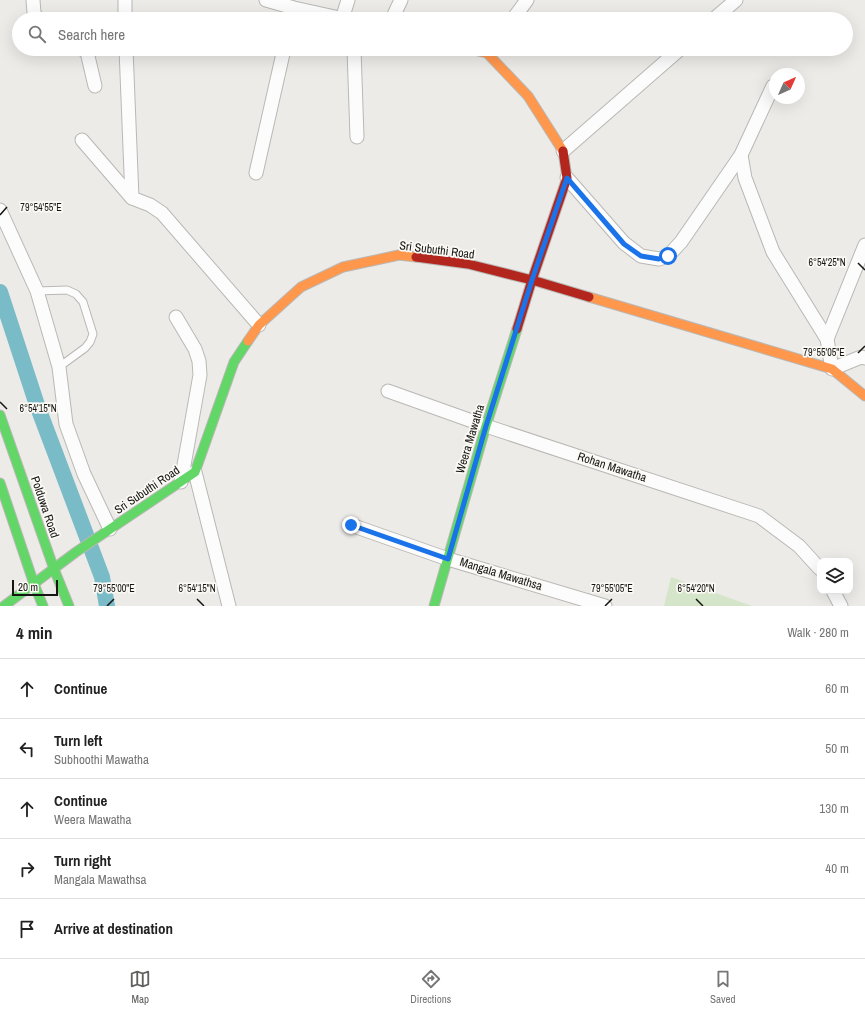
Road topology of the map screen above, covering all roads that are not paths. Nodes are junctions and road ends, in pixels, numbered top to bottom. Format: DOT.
graph roads {
  1 [pos="33,0"];
  2 [pos="124,0"];
  3 [pos="266,0"];
  4 [pos="348,0"];
  5 [pos="401,0"];
  6 [pos="528,0"];
  7 [pos="736,0"];
  8 [pos="34,12"];
  9 [pos="125,12"];
  10 [pos="290,12"];
  11 [pos="345,12"];
  12 [pos="395,12"];
  13 [pos="519,12"];
  14 [pos="722,12"];
  15 [pos="88,56"];
  16 [pos="126,56"];
  17 [pos="282,56"];
  18 [pos="354,56"];
  19 [pos="492,56"];
  20 [pos="672,56"];
  21 [pos="95,86"];
  22 [pos="769,95"];
  23 [pos="357,137"];
  24 [pos="82,140"];
  25 [pos="563,151"];
  26 [pos="741,155"];
  27 [pos="256,173"];
  28 [pos="567,178"];
  29 [pos="132,198"];
  30 [pos="0,210"];
  31 [pos="865,245"];
  32 [pos="532,280"];
  33 [pos="37,291"];
  34 [pos="176,317"];
  35 [pos="259,325"];
  36 [pos="827,339"];
  37 [pos="865,358"];
  38 [pos="59,367"];
  39 [pos="832,369"];
  40 [pos="388,391"];
  41 [pos="865,396"];
  42 [pos="0,415"];
  43 [pos="486,426"];
  44 [pos="194,472"];
  45 [pos="181,482"];
  46 [pos="0,483"];
  47 [pos="351,525"];
  48 [pos="106,533"];
  49 [pos="448,559"];
  50 [pos="817,566"];
  51 [pos="54,569"];
  52 [pos="34,584"];
  53 [pos="835,594"];
  54 [pos="4,606"];
  55 [pos="43,606"];
  56 [pos="69,606"];
  57 [pos="229,606"];
  58 [pos="434,606"];
  59 [pos="605,606"];
  60 [pos="841,606"];
  1 -- 8 [label="street"];
  2 -- 9 [label="street"];
  3 -- 10 [label="street"];
  4 -- 11 [label="street"];
  5 -- 12 [label="street"];
  6 -- 13 [label="street"];
  7 -- 14 [label="street"];
  15 -- 21 [label="street"];
  16 -- 29 [label="street"];
  17 -- 27 [label="street"];
  18 -- 23 [label="street"];
  19 -- 25 [label="street"];
  20 -- 25 [label="street"];
  22 -- 26 [label="street"];
  24 -- 29 [label="street"];
  25 -- 28 [label="street"];
  26 -- 28 [label="street"];
  26 -- 36 [label="street"];
  28 -- 32 [label="street, Weera Mawatha"];
  29 -- 35 [label="street"];
  30 -- 33 [label="street"];
  31 -- 36 [label="street"];
  32 -- 35 [label="street, Sri Subuthi Road"];
  32 -- 39 [label="street, Sri Subuthi Road"];
  32 -- 43 [label="street, Weera Mawatha"];
  33 -- 38 [label="street"];
  33 -- 38 [label="lane"];
  34 -- 45 [label="street"];
  35 -- 44 [label="street, Sri Subuthi Road"];
  36 -- 39 [label="street"];
  37 -- 39 [label="street"];
  38 -- 48 [label="street"];
  39 -- 41 [label="street, Sri Subuthi Road"];
  40 -- 43 [label="street, Rohan Mawatha"];
  42 -- 51 [label="street, Polduwa Road"];
  43 -- 49 [label="street, Weera Mawatha"];
  43 -- 50 [label="street, Rohan Mawatha"];
  44 -- 45 [label="street, Sri Subuthi Road"];
  44 -- 57 [label="street"];
  45 -- 48 [label="street, Sri Subuthi Road"];
  46 -- 52 [label="street"];
  47 -- 49 [label="street, Mangala Mawathsa"];
  48 -- 51 [label="street, Sri Subuthi Road"];
  49 -- 58 [label="street, Weera Mawatha"];
  49 -- 59 [label="street, Mangala Mawathsa"];
  51 -- 52 [label="street, Sri Subuthi Road"];
  51 -- 56 [label="street, Polduwa Road"];
  52 -- 54 [label="street, Sri Subuthi Road"];
  52 -- 55 [label="street"];
  53 -- 60 [label="street"];
}
